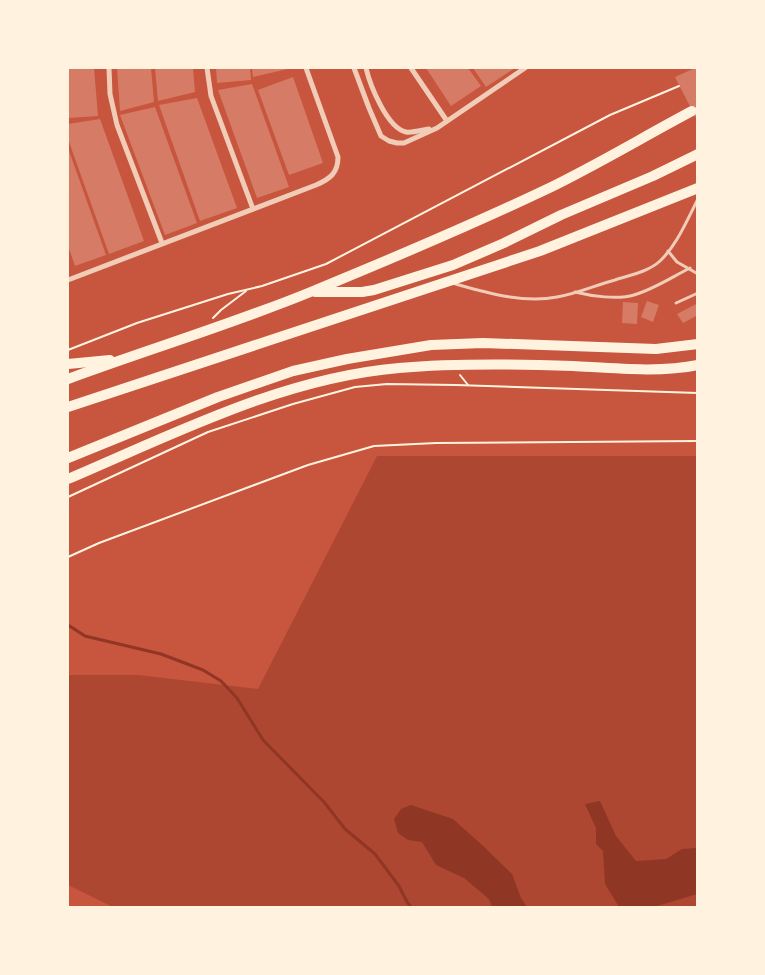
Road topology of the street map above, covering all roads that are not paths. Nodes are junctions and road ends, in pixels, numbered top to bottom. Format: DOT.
graph roads {
  1 [pos="108,68"];
  2 [pos="207,68"];
  3 [pos="306,68"];
  4 [pos="354,68"];
  5 [pos="366,68"];
  6 [pos="411,68"];
  7 [pos="526,68"];
  8 [pos="692,111"];
  9 [pos="447,121"];
  10 [pos="437,128"];
  11 [pos="698,154"];
  12 [pos="698,188"];
  13 [pos="698,199"];
  14 [pos="253,209"];
  15 [pos="162,243"];
  16 [pos="668,251"];
  17 [pos="690,268"];
  18 [pos="68,271"];
  19 [pos="698,274"];
  20 [pos="69,279"];
  21 [pos="446,281"];
  22 [pos="312,292"];
  23 [pos="574,292"];
  24 [pos="698,293"];
  25 [pos="676,303"];
  26 [pos="698,344"];
  27 [pos="123,359"];
  28 [pos="68,364"];
  29 [pos="698,365"];
  30 [pos="68,379"];
  31 [pos="68,407"];
  32 [pos="68,458"];
  33 [pos="68,479"];
  1 -- 15 [label="street"];
  2 -- 14 [label="street"];
  3 -- 14 [label="street"];
  4 -- 10 [label="street"];
  5 -- 10 [label="street"];
  6 -- 9 [label="street"];
  7 -- 9 [label="street"];
  8 -- 22 [label="highway"];
  9 -- 10 [label="street"];
  11 -- 22 [label="highway"];
  12 -- 21 [label="highway"];
  13 -- 16 [label="lane"];
  14 -- 15 [label="street"];
  15 -- 20 [label="street"];
  16 -- 17 [label="lane"];
  16 -- 23 [label="lane"];
  17 -- 19 [label="lane"];
  17 -- 23 [label="lane"];
  18 -- 20 [label="street"];
  21 -- 23 [label="lane"];
  21 -- 31 [label="highway"];
  22 -- 27 [label="highway"];
  24 -- 25 [label="lane"];
  26 -- 32 [label="highway"];
  27 -- 28 [label="highway"];
  27 -- 30 [label="highway"];
  29 -- 33 [label="highway"];
}
